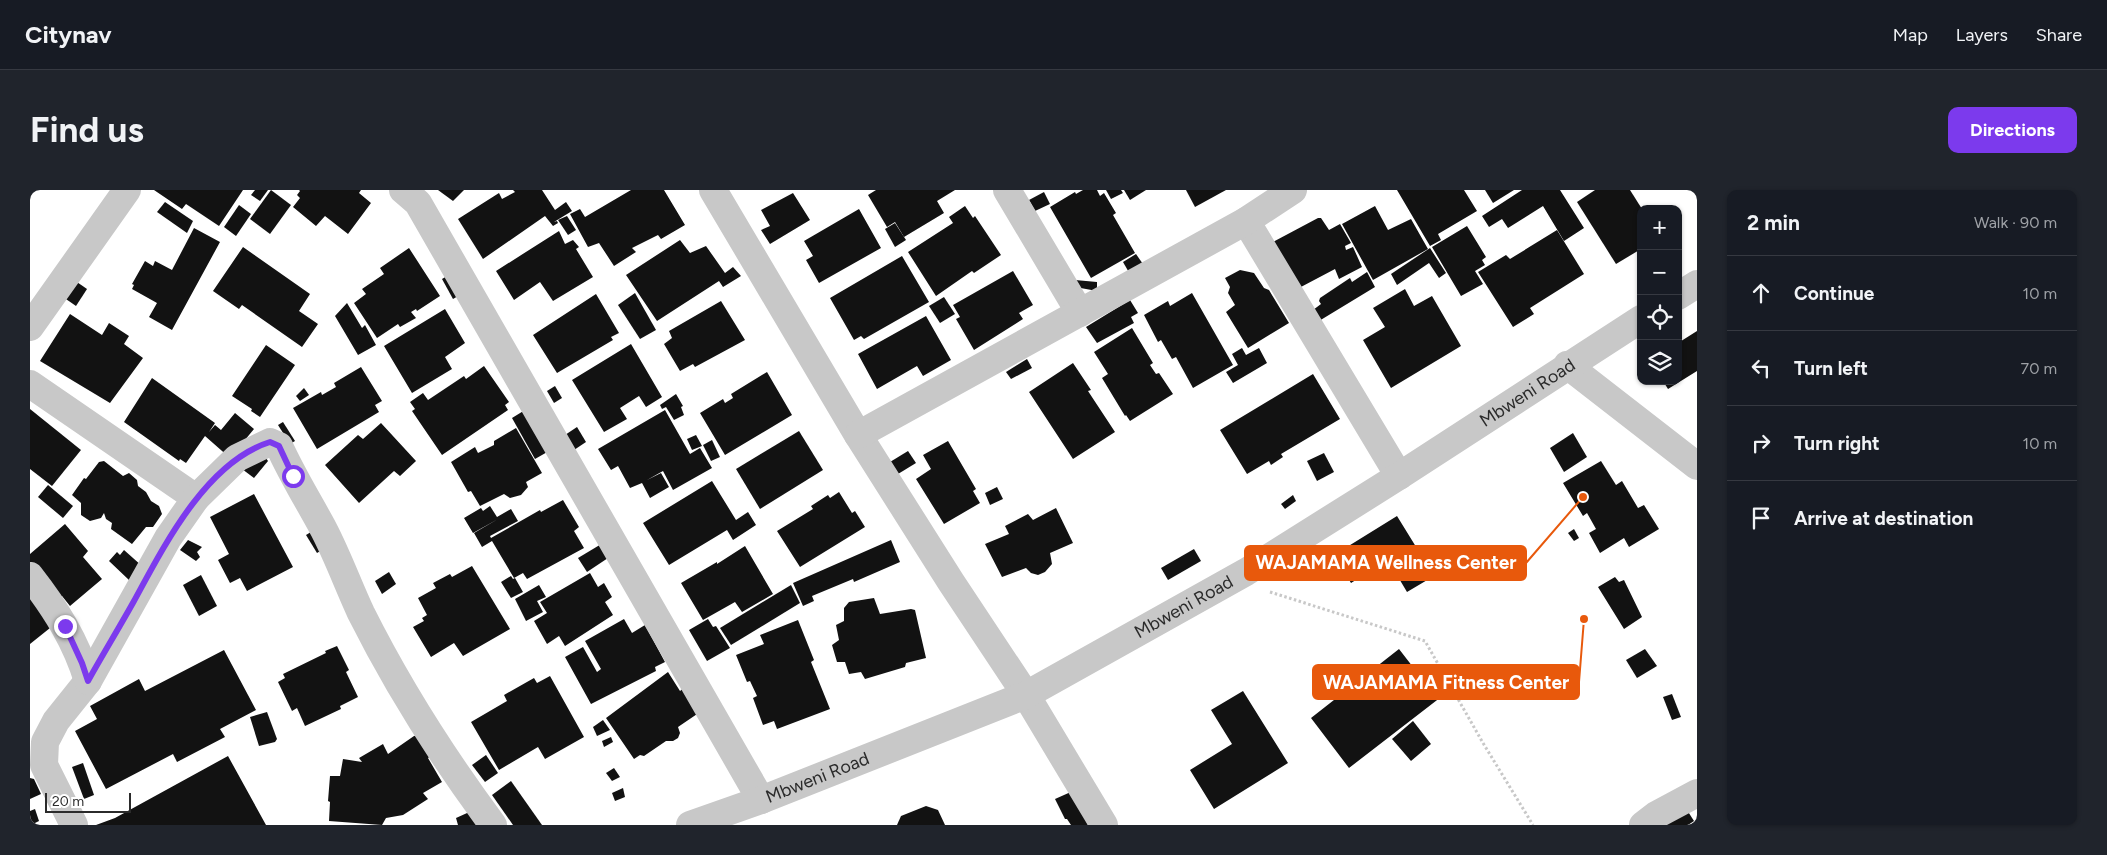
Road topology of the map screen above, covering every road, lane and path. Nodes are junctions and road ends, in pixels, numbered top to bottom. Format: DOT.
graph roads {
  1 [pos="127,190"];
  2 [pos="403,190"];
  3 [pos="713,190"];
  4 [pos="1007,190"];
  5 [pos="1294,190"];
  6 [pos="1246,221"];
  7 [pos="1697,284"];
  8 [pos="1680,295"];
  9 [pos="1080,313"];
  10 [pos="1637,322"];
  11 [pos="30,327"];
  12 [pos="1567,366"];
  13 [pos="30,384"];
  14 [pos="858,435"];
  15 [pos="1697,466"];
  16 [pos="1399,476"];
  17 [pos="196,498"];
  18 [pos="30,576"];
  19 [pos="1232,580"];
  20 [pos="88,681"];
  21 [pos="1026,695"];
  22 [pos="1697,793"];
  23 [pos="761,800"];
  24 [pos="74,825"];
  25 [pos="493,825"];
  26 [pos="690,825"];
  27 [pos="1104,825"];
  28 [pos="1533,825"];
  29 [pos="1643,825"];
  1 -- 11 [label="street"];
  2 -- 23 [label="street"];
  3 -- 14 [label="street"];
  4 -- 9 [label="street"];
  5 -- 6 [label="street"];
  6 -- 9 [label="street"];
  6 -- 16 [label="street"];
  7 -- 8 [label="street"];
  9 -- 14 [label="street"];
  10 -- 12 [label="street, Mbweni Road"];
  12 -- 15 [label="street"];
  12 -- 16 [label="street, Mbweni Road"];
  13 -- 17 [label="street"];
  14 -- 21 [label="street"];
  16 -- 19 [label="street, Mbweni Road"];
  17 -- 20 [label="street"];
  17 -- 25 [label="street"];
  18 -- 20 [label="street"];
  19 -- 21 [label="street, Mbweni Road"];
  19 -- 28 [label="path"];
  20 -- 24 [label="street"];
  21 -- 23 [label="street, Mbweni Road"];
  21 -- 27 [label="street"];
  22 -- 29 [label="street"];
  23 -- 26 [label="street, Mbweni Road"];
}
